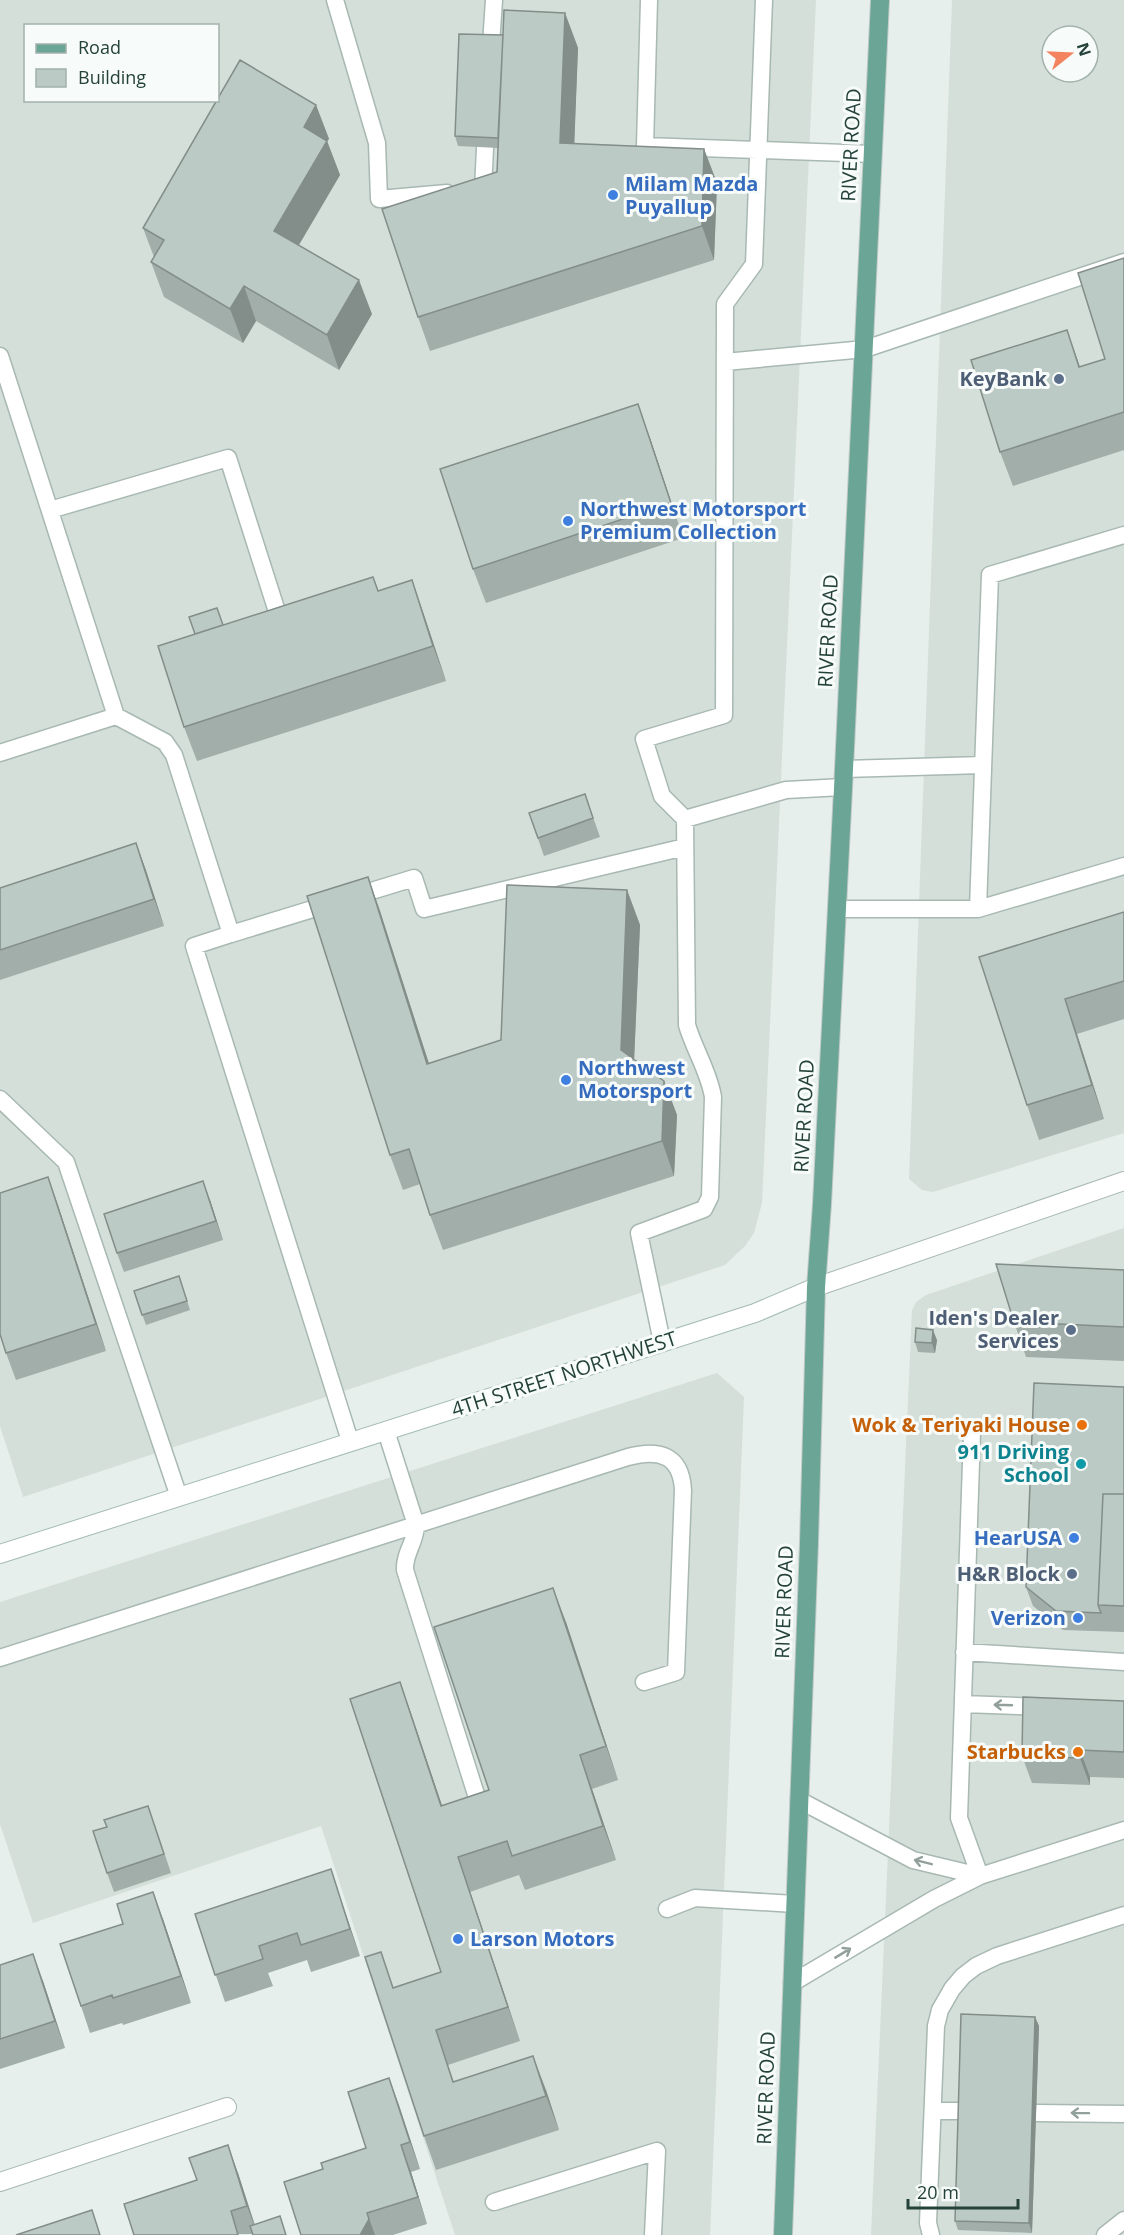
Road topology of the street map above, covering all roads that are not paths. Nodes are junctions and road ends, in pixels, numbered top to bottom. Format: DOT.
graph roads {
  1 [pos="335,0"];
  2 [pos="494,0"];
  3 [pos="649,0"];
  4 [pos="764,0"];
  5 [pos="880,0"];
  6 [pos="491,44"];
  7 [pos="485,148"];
  8 [pos="758,150"];
  9 [pos="873,154"];
  10 [pos="1124,262"];
  11 [pos="864,349"];
  12 [pos="0,356"];
  13 [pos="725,362"];
  14 [pos="50,510"];
  15 [pos="1124,535"];
  16 [pos="280,621"];
  17 [pos="116,716"];
  18 [pos="0,753"];
  19 [pos="983,765"];
  20 [pos="843,778"];
  21 [pos="685,819"];
  22 [pos="685,847"];
  23 [pos="1124,866"];
  24 [pos="837,909"];
  25 [pos="978,909"];
  26 [pos="231,934"];
  27 [pos="0,1099"];
  28 [pos="1124,1181"];
  29 [pos="816,1287"];
  30 [pos="662,1342"];
  31 [pos="386,1431"];
  32 [pos="972,1434"];
  33 [pos="350,1441"];
  34 [pos="179,1497"];
  35 [pos="416,1525"];
  36 [pos="0,1554"];
  37 [pos="964,1652"];
  38 [pos="0,1658"];
  39 [pos="1124,1662"];
  40 [pos="644,1682"];
  41 [pos="963,1704"];
  42 [pos="1065,1707"];
  43 [pos="799,1800"];
  44 [pos="480,1807"];
  45 [pos="1124,1830"];
  46 [pos="980,1876"];
  47 [pos="795,1904"];
  48 [pos="667,1908"];
  49 [pos="1124,1915"];
  50 [pos="792,1983"];
  51 [pos="227,2106"];
  52 [pos="933,2111"];
  53 [pos="962,2111"];
  54 [pos="1036,2113"];
  55 [pos="1124,2114"];
  56 [pos="0,2182"];
  57 [pos="494,2202"];
  58 [pos="1124,2220"];
  59 [pos="653,2235"];
  60 [pos="783,2235"];
  61 [pos="931,2235"];
  62 [pos="1105,2235"];
  1 -- 7 [label="lane"];
  2 -- 6 [label="lane"];
  3 -- 8 [label="lane"];
  4 -- 8 [label="lane"];
  5 -- 9 [label="main road, RIVER ROAD"];
  8 -- 9 [label="lane"];
  8 -- 13 [label="lane"];
  9 -- 11 [label="main road, RIVER ROAD"];
  10 -- 11 [label="lane"];
  11 -- 13 [label="lane"];
  11 -- 20 [label="main road, RIVER ROAD"];
  12 -- 14 [label="lane"];
  13 -- 21 [label="lane"];
  14 -- 16 [label="lane"];
  14 -- 17 [label="lane"];
  15 -- 19 [label="lane"];
  17 -- 18 [label="lane"];
  17 -- 26 [label="lane"];
  19 -- 20 [label="lane"];
  19 -- 25 [label="lane"];
  20 -- 21 [label="lane"];
  20 -- 24 [label="main road, RIVER ROAD"];
  21 -- 22 [label="lane"];
  22 -- 26 [label="lane"];
  22 -- 30 [label="lane"];
  23 -- 25 [label="lane"];
  24 -- 25 [label="lane"];
  24 -- 29 [label="main road, RIVER ROAD"];
  26 -- 33 [label="lane"];
  27 -- 34 [label="lane"];
  28 -- 29 [label="main road, 4TH STREET NORTHWEST"];
  29 -- 30 [label="main road, 4TH STREET NORTHWEST"];
  29 -- 43 [label="main road, RIVER ROAD"];
  30 -- 31 [label="main road, 4TH STREET NORTHWEST"];
  31 -- 33 [label="main road, 4TH STREET NORTHWEST"];
  31 -- 35 [label="lane"];
  32 -- 37 [label="lane"];
  33 -- 34 [label="main road, 4TH STREET NORTHWEST"];
  34 -- 36 [label="main road, 4TH STREET NORTHWEST"];
  35 -- 38 [label="lane"];
  35 -- 40 [label="lane"];
  35 -- 44 [label="lane"];
  37 -- 39 [label="lane"];
  37 -- 41 [label="lane"];
  42 -- 41 [label="lane, one-way"];
  41 -- 46 [label="lane"];
  46 -- 43 [label="lane, one-way"];
  43 -- 47 [label="main road, RIVER ROAD"];
  45 -- 46 [label="lane"];
  50 -- 46 [label="lane, one-way"];
  47 -- 48 [label="lane"];
  47 -- 50 [label="main road, RIVER ROAD"];
  49 -- 52 [label="lane"];
  50 -- 60 [label="main road, RIVER ROAD"];
  51 -- 56 [label="main road"];
  52 -- 53 [label="lane"];
  52 -- 61 [label="lane"];
  55 -- 54 [label="lane, one-way"];
  57 -- 59 [label="lane"];
  58 -- 62 [label="lane"];
}
